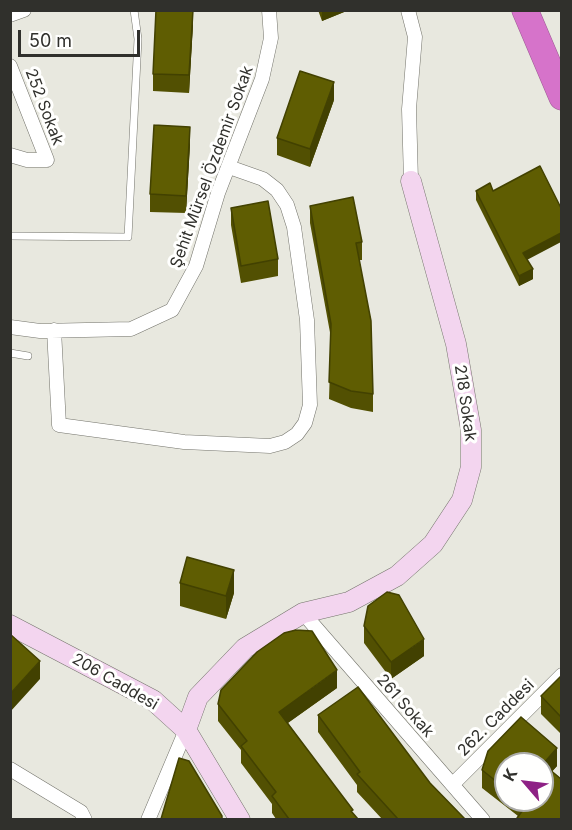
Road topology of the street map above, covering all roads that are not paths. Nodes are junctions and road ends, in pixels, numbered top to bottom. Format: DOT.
graph roads {
  1 [pos="24,10"];
  2 [pos="134,10"];
  3 [pos="268,10"];
  4 [pos="408,10"];
  5 [pos="525,10"];
  6 [pos="10,15"];
  7 [pos="10,66"];
  8 [pos="561,98"];
  9 [pos="10,155"];
  10 [pos="229,167"];
  11 [pos="411,181"];
  12 [pos="10,236"];
  13 [pos="10,327"];
  14 [pos="54,330"];
  15 [pos="10,353"];
  16 [pos="28,356"];
  17 [pos="303,614"];
  18 [pos="10,625"];
  19 [pos="561,675"];
  20 [pos="186,730"];
  21 [pos="10,769"];
  22 [pos="453,784"];
  23 [pos="85,819"];
  24 [pos="148,819"];
  25 [pos="240,819"];
  26 [pos="483,819"];
  1 -- 6 [label="street"];
  2 -- 12 [label="lane"];
  3 -- 10 [label="street, Şehit Mürsel Özdemir Sokak"];
  4 -- 11 [label="street, 218 Sokak"];
  5 -- 8 [label="highway"];
  7 -- 9 [label="street, 252 Sokak"];
  10 -- 14 [label="street, Şehit Mürsel Özdemir Sokak"];
  10 -- 14 [label="street"];
  11 -- 17 [label="street, 218 Sokak"];
  13 -- 14 [label="street, Şehit Mürsel Özdemir Sokak"];
  15 -- 16 [label="lane"];
  17 -- 20 [label="street, 218 Sokak"];
  17 -- 22 [label="street, 261 Sokak"];
  18 -- 20 [label="street, 206 Caddesi"];
  19 -- 22 [label="street, 262. Caddesi"];
  20 -- 24 [label="street"];
  20 -- 25 [label="street, 206 Caddesi"];
  21 -- 23 [label="street"];
  22 -- 26 [label="street, 261 Sokak"];
}
